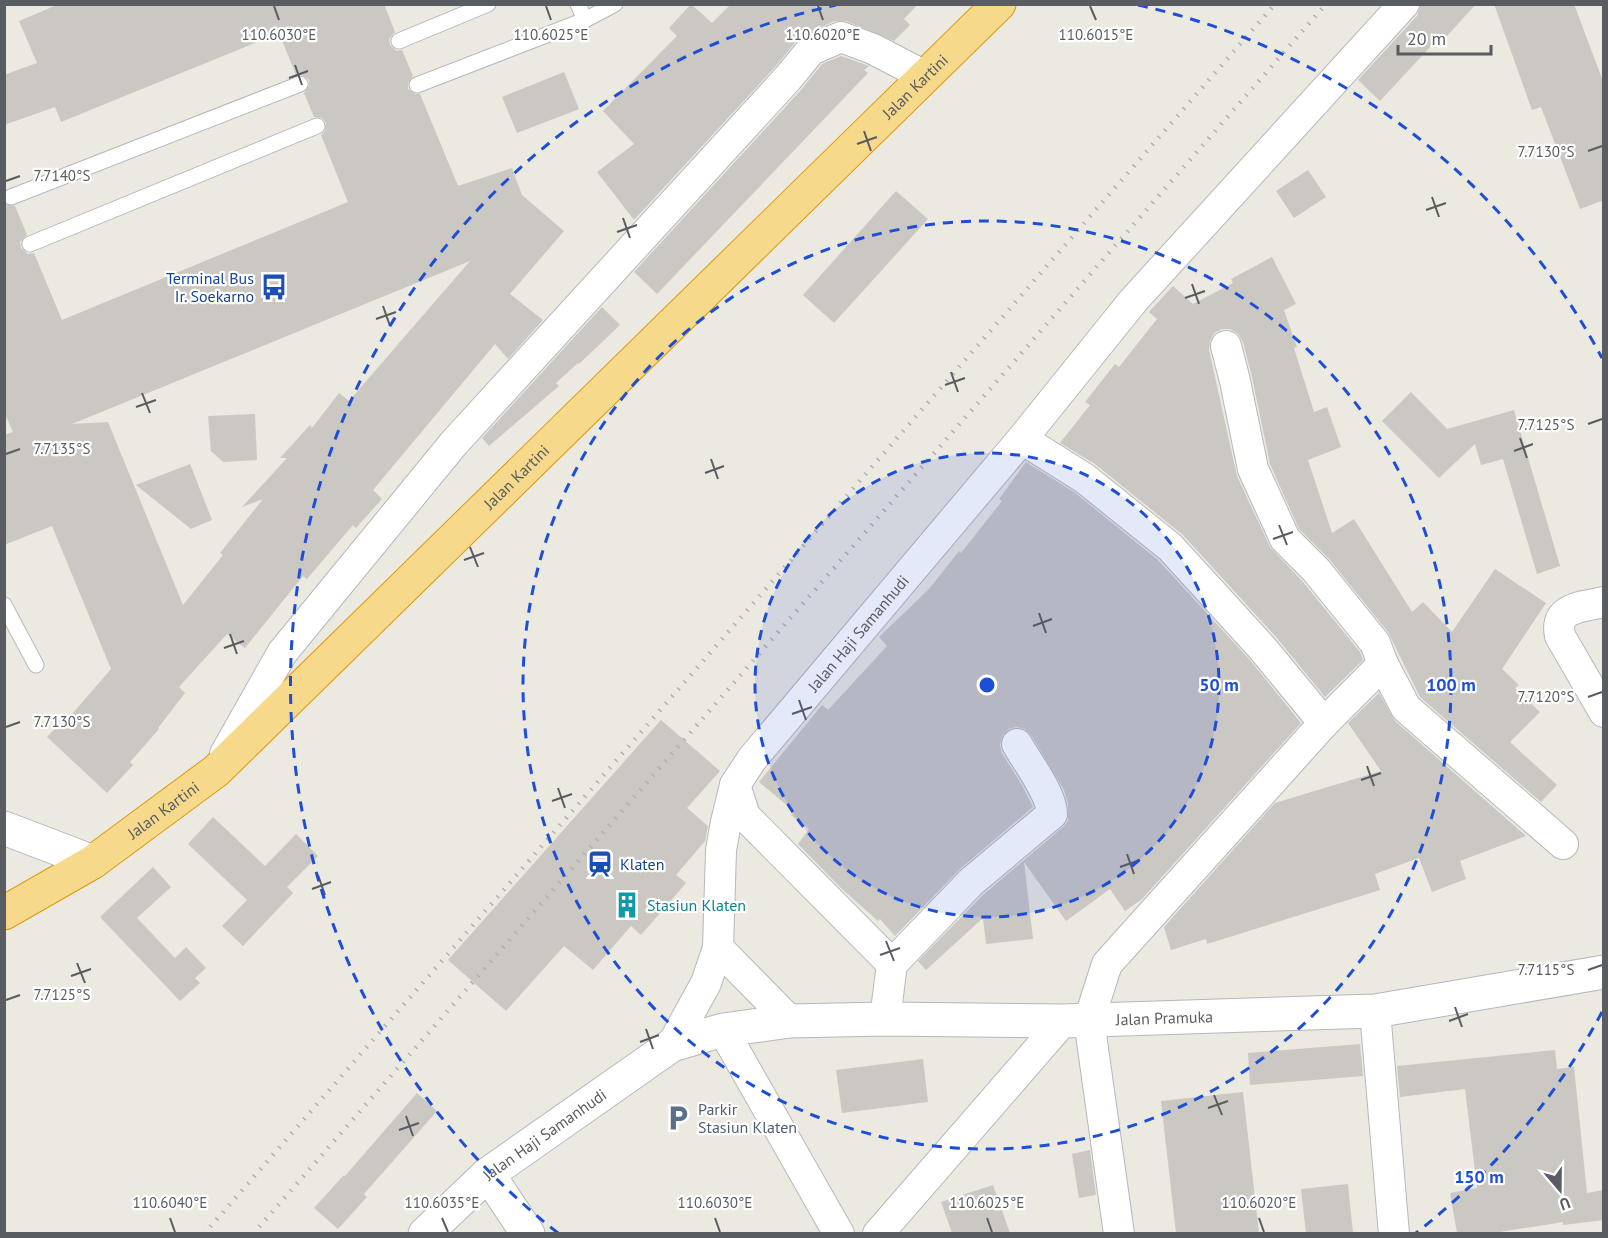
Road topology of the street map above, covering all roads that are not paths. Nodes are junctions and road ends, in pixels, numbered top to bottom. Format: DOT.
graph roads {
  1 [pos="488,4"];
  2 [pos="578,4"];
  3 [pos="615,4"];
  4 [pos="999,4"];
  5 [pos="1404,4"];
  6 [pos="585,20"];
  7 [pos="399,41"];
  8 [pos="925,76"];
  9 [pos="300,84"];
  10 [pos="417,85"];
  11 [pos="317,126"];
  12 [pos="11,197"];
  13 [pos="30,244"];
  14 [pos="1226,346"];
  15 [pos="1022,439"];
  16 [pos="1604,602"];
  17 [pos="4,605"];
  18 [pos="1383,664"];
  19 [pos="36,665"];
  20 [pos="1604,712"];
  21 [pos="1324,723"];
  22 [pos="1017,744"];
  23 [pos="216,771"];
  24 [pos="735,785"];
  25 [pos="4,828"];
  26 [pos="1563,844"];
  27 [pos="93,862"];
  28 [pos="4,913"];
  29 [pos="718,948"];
  30 [pos="892,964"];
  31 [pos="1604,972"];
  32 [pos="1375,1011"];
  33 [pos="885,1020"];
  34 [pos="1076,1020"];
  35 [pos="790,1021"];
  36 [pos="723,1030"];
  37 [pos="672,1045"];
  38 [pos="488,1174"];
  39 [pos="425,1233"];
  40 [pos="528,1233"];
  41 [pos="839,1233"];
  42 [pos="878,1233"];
  43 [pos="1119,1233"];
  44 [pos="1394,1233"];
  1 -- 7 [label="lane"];
  2 -- 6 [label="lane"];
  3 -- 6 [label="lane"];
  4 -- 8 [label="highway, Jalan Kartini"];
  5 -- 15 [label="street, Jalan Haji Samanhudi"];
  6 -- 10 [label="lane"];
  8 -- 23 [label="highway, Jalan Kartini"];
  8 -- 23 [label="street"];
  9 -- 12 [label="lane"];
  11 -- 13 [label="lane"];
  14 -- 18 [label="street"];
  15 -- 21 [label="street"];
  15 -- 24 [label="street, Jalan Haji Samanhudi"];
  16 -- 20 [label="street"];
  17 -- 19 [label="lane"];
  18 -- 21 [label="street"];
  18 -- 26 [label="street"];
  21 -- 34 [label="street"];
  22 -- 30 [label="street"];
  23 -- 27 [label="highway, Jalan Kartini"];
  24 -- 29 [label="street, Jalan Haji Samanhudi"];
  24 -- 30 [label="street"];
  25 -- 27 [label="street"];
  27 -- 28 [label="highway, Jalan Kartini"];
  29 -- 35 [label="street"];
  29 -- 37 [label="street, Jalan Haji Samanhudi"];
  30 -- 33 [label="street"];
  31 -- 32 [label="street, Jalan Pramuka"];
  32 -- 34 [label="street, Jalan Pramuka"];
  32 -- 44 [label="street"];
  33 -- 34 [label="street, Jalan Pramuka"];
  33 -- 35 [label="street, Jalan Pramuka"];
  34 -- 42 [label="street"];
  34 -- 43 [label="street"];
  35 -- 36 [label="street, Jalan Pramuka"];
  36 -- 37 [label="street, Jalan Haji Samanhudi"];
  36 -- 41 [label="street"];
  37 -- 38 [label="street, Jalan Haji Samanhudi"];
  38 -- 39 [label="street, Jalan Haji Samanhudi"];
  38 -- 40 [label="street"];
}
